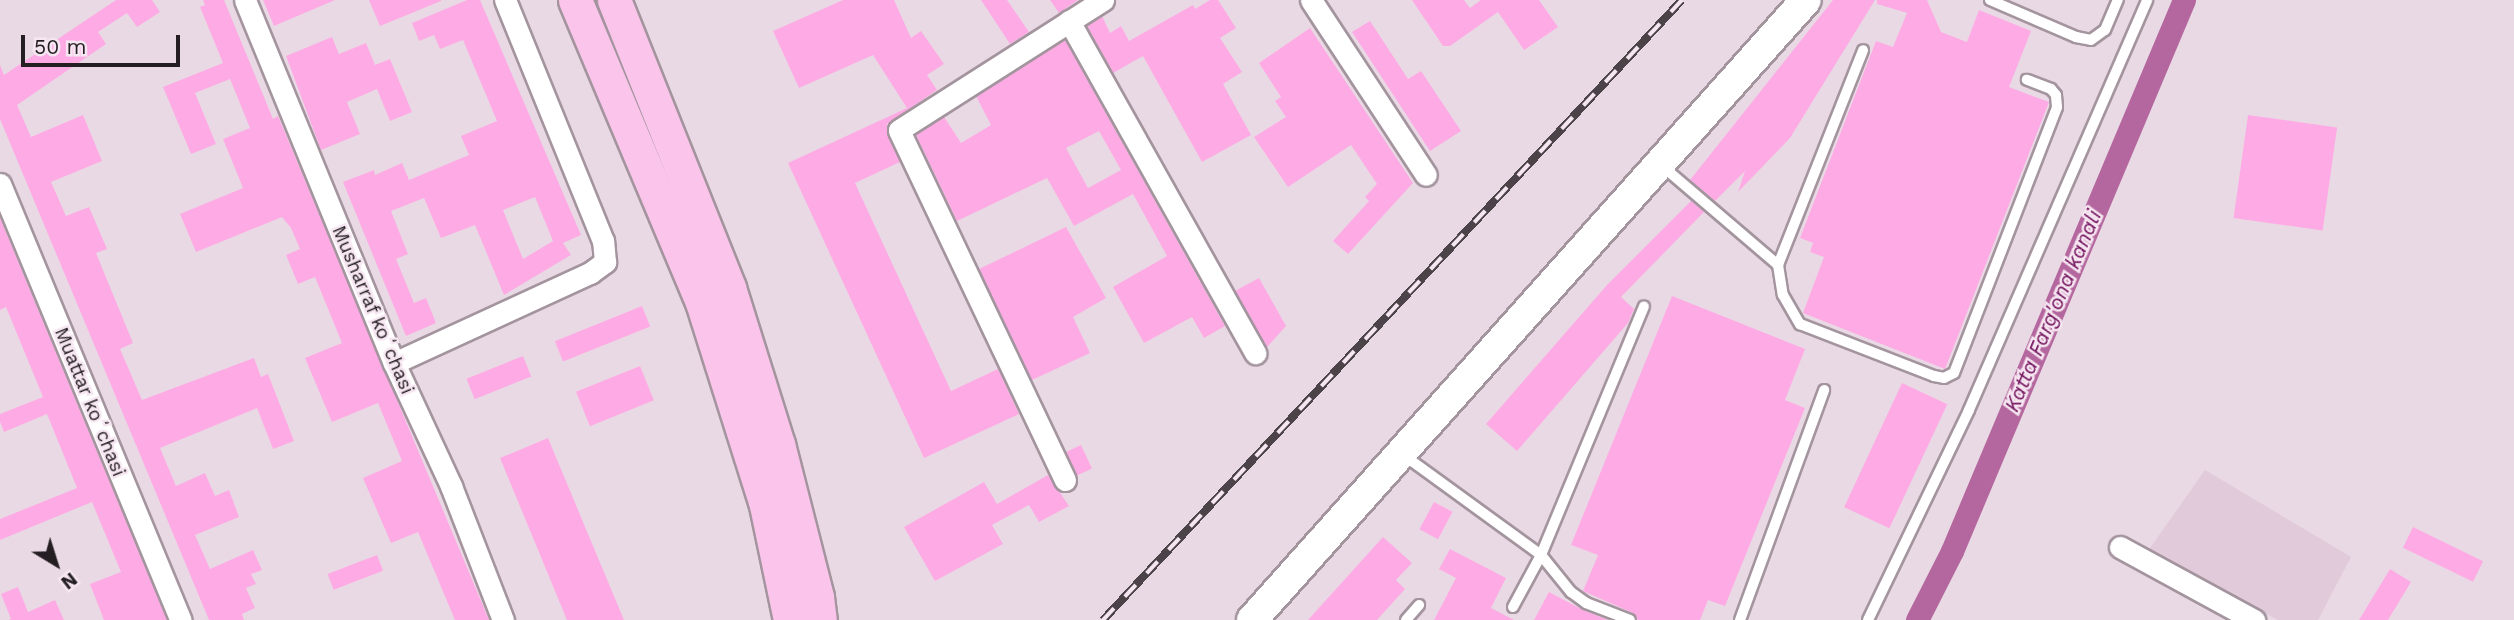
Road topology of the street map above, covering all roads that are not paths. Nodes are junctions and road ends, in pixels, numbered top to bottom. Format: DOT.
graph roads {
  1 [pos="245,0"];
  2 [pos="505,0"];
  3 [pos="575,0"];
  4 [pos="614,0"];
  5 [pos="1103,0"];
  6 [pos="1311,0"];
  7 [pos="1805,0"];
  8 [pos="1990,0"];
  9 [pos="2118,0"];
  10 [pos="2147,0"];
  11 [pos="1069,21"];
  12 [pos="1863,50"];
  13 [pos="2027,80"];
  14 [pos="1658,163"];
  15 [pos="1426,176"];
  16 [pos="0,184"];
  17 [pos="1778,265"];
  18 [pos="1644,306"];
  19 [pos="1255,354"];
  20 [pos="394,363"];
  21 [pos="1824,390"];
  22 [pos="1400,452"];
  23 [pos="1065,480"];
  24 [pos="2120,547"];
  25 [pos="1541,555"];
  26 [pos="1419,605"];
  27 [pos="1513,607"];
  28 [pos="1262,614"];
  29 [pos="181,620"];
  30 [pos="503,620"];
  31 [pos="789,620"];
  32 [pos="820,620"];
  33 [pos="1406,620"];
  34 [pos="1630,620"];
  35 [pos="1740,620"];
  36 [pos="1868,620"];
  37 [pos="2254,620"];
  1 -- 20 [label="street, Musharraf koʻchasi"];
  2 -- 20 [label="street"];
  3 -- 31 [label="main road"];
  4 -- 32 [label="main road"];
  5 -- 11 [label="street"];
  6 -- 15 [label="street"];
  7 -- 14 [label="main road"];
  8 -- 9 [label="lane"];
  10 -- 36 [label="lane"];
  11 -- 19 [label="street"];
  11 -- 23 [label="street"];
  12 -- 17 [label="lane"];
  13 -- 17 [label="lane"];
  14 -- 17 [label="lane"];
  14 -- 22 [label="main road"];
  16 -- 29 [label="street, Muattar koʻchasi"];
  18 -- 25 [label="lane"];
  20 -- 30 [label="street, Musharraf koʻchasi"];
  21 -- 35 [label="lane"];
  22 -- 25 [label="lane"];
  22 -- 28 [label="main road"];
  24 -- 37 [label="street"];
  25 -- 27 [label="lane"];
  25 -- 34 [label="lane"];
  26 -- 33 [label="lane"];
}
